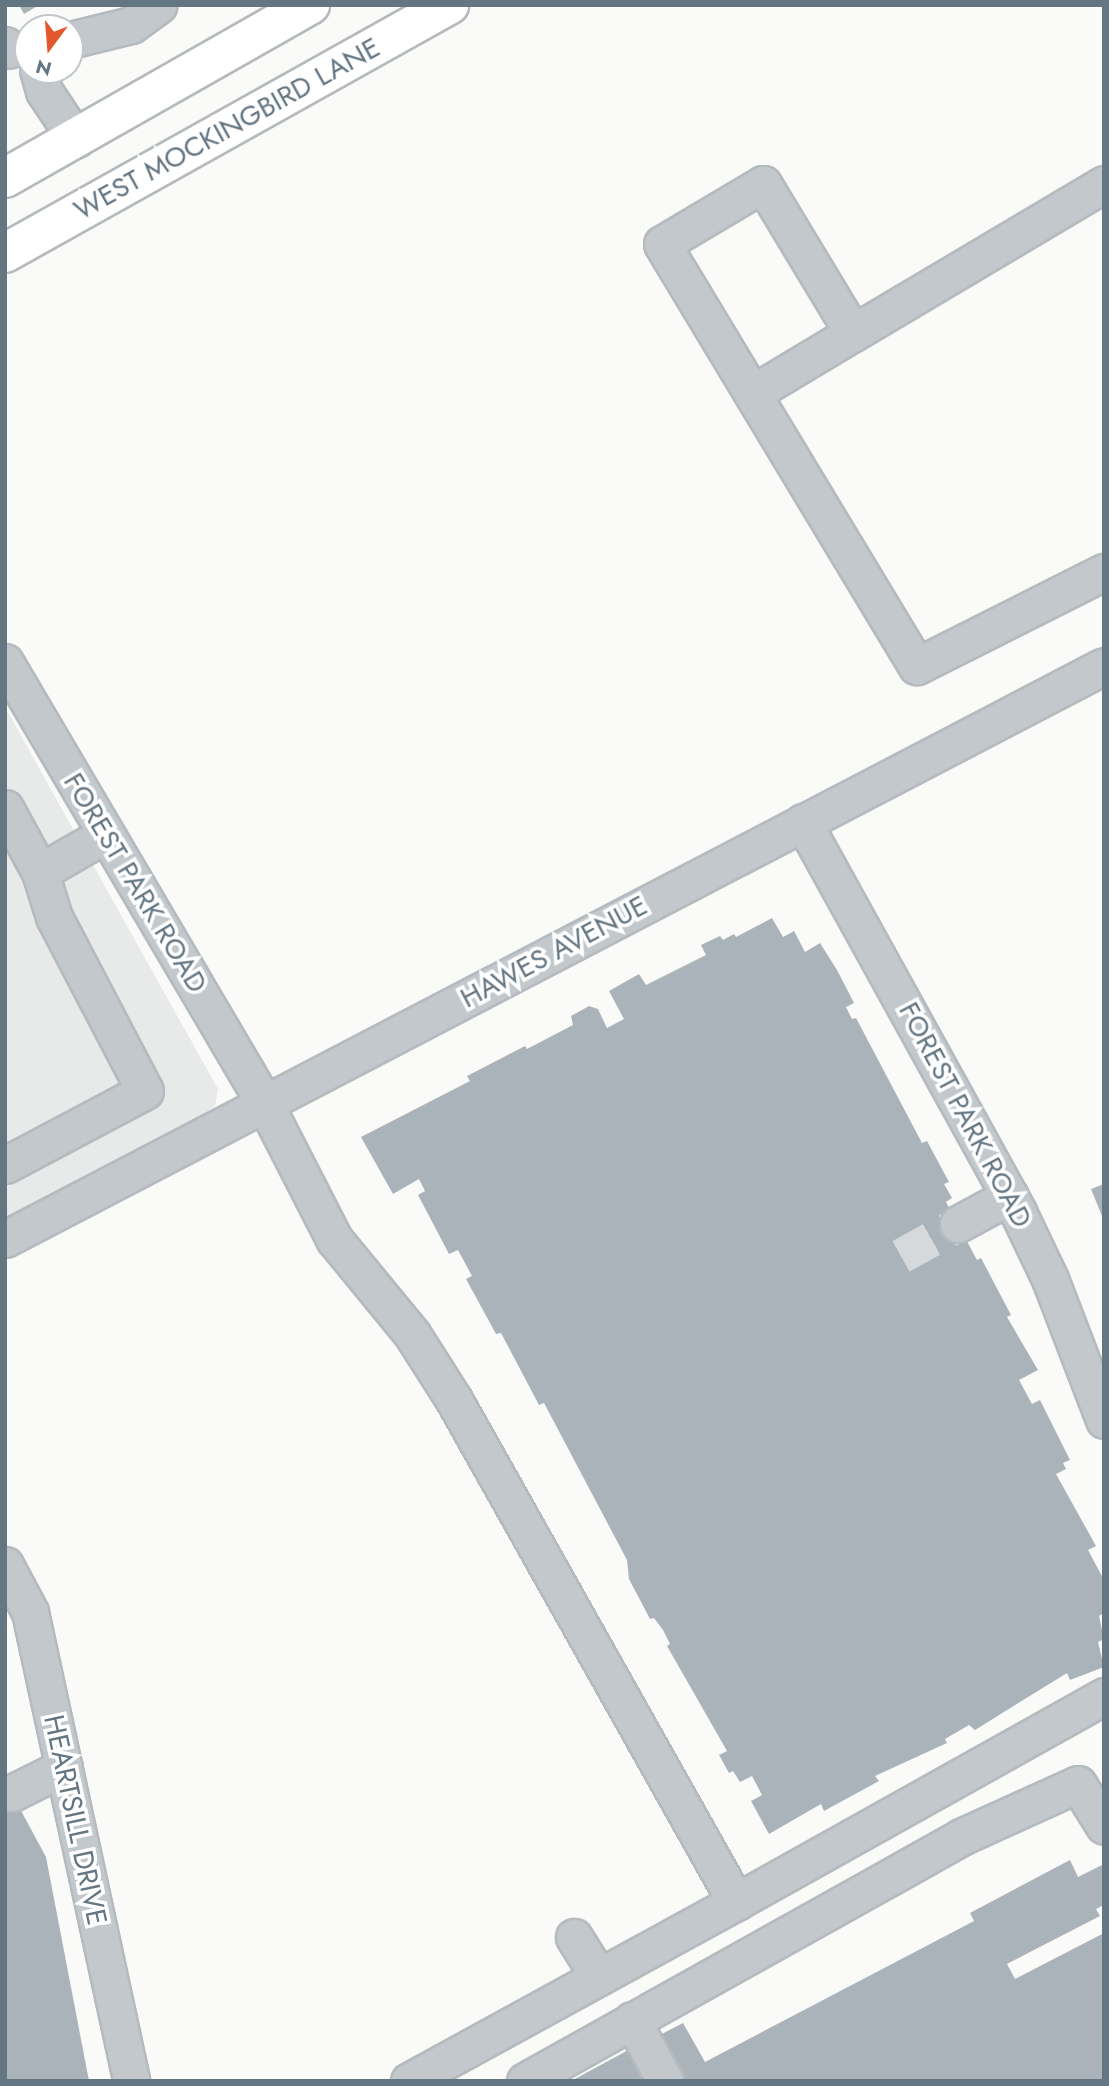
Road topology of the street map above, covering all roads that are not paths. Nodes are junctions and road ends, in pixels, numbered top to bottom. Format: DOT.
graph roads {
  1 [pos="159,5"];
  2 [pos="310,5"];
  3 [pos="449,5"];
  4 [pos="84,37"];
  5 [pos="42,84"];
  6 [pos="76,139"];
  7 [pos="5,178"];
  8 [pos="1104,184"];
  9 [pos="5,253"];
  10 [pos="853,333"];
  11 [pos="753,393"];
  12 [pos="1104,572"];
  13 [pos="5,662"];
  14 [pos="1104,666"];
  15 [pos="5,808"];
  16 [pos="803,822"];
  17 [pos="106,834"];
  18 [pos="40,872"];
  19 [pos="265,1104"];
  20 [pos="5,1165"];
  21 [pos="1010,1196"];
  22 [pos="958,1224"];
  23 [pos="5,1239"];
  24 [pos="1104,1420"];
  25 [pos="5,1565"];
  26 [pos="1104,1696"];
  27 [pos="64,1767"];
  28 [pos="1091,1780"];
  29 [pos="12,1793"];
  30 [pos="1104,1826"];
  31 [pos="736,1902"];
  32 [pos="574,1937"];
  33 [pos="599,1977"];
  34 [pos="632,2020"];
  35 [pos="131,2081"];
  36 [pos="409,2081"];
  37 [pos="525,2081"];
  38 [pos="665,2081"];
  1 -- 4 [label="street"];
  2 -- 6 [label="main road"];
  3 -- 9 [label="main road, WEST MOCKINGBIRD LANE"];
  5 -- 6 [label="street"];
  6 -- 7 [label="main road"];
  8 -- 10 [label="street"];
  10 -- 11 [label="street"];
  10 -- 11 [label="street"];
  11 -- 12 [label="street"];
  13 -- 17 [label="street, FOREST PARK ROAD"];
  14 -- 16 [label="street, HAWES AVENUE"];
  15 -- 18 [label="street"];
  16 -- 19 [label="street, HAWES AVENUE"];
  16 -- 21 [label="street, FOREST PARK ROAD"];
  17 -- 18 [label="street"];
  17 -- 19 [label="street, FOREST PARK ROAD"];
  18 -- 20 [label="street"];
  19 -- 23 [label="street, HAWES AVENUE"];
  19 -- 31 [label="street, FOREST PARK ROAD"];
  21 -- 22 [label="street"];
  21 -- 24 [label="street, FOREST PARK ROAD"];
  25 -- 27 [label="street, HEARTSILL DRIVE"];
  26 -- 31 [label="street"];
  27 -- 29 [label="street"];
  27 -- 35 [label="street, HEARTSILL DRIVE"];
  28 -- 30 [label="street"];
  28 -- 34 [label="street"];
  31 -- 33 [label="street"];
  32 -- 33 [label="street"];
  33 -- 36 [label="street"];
  34 -- 37 [label="street"];
  34 -- 38 [label="street"];
}
